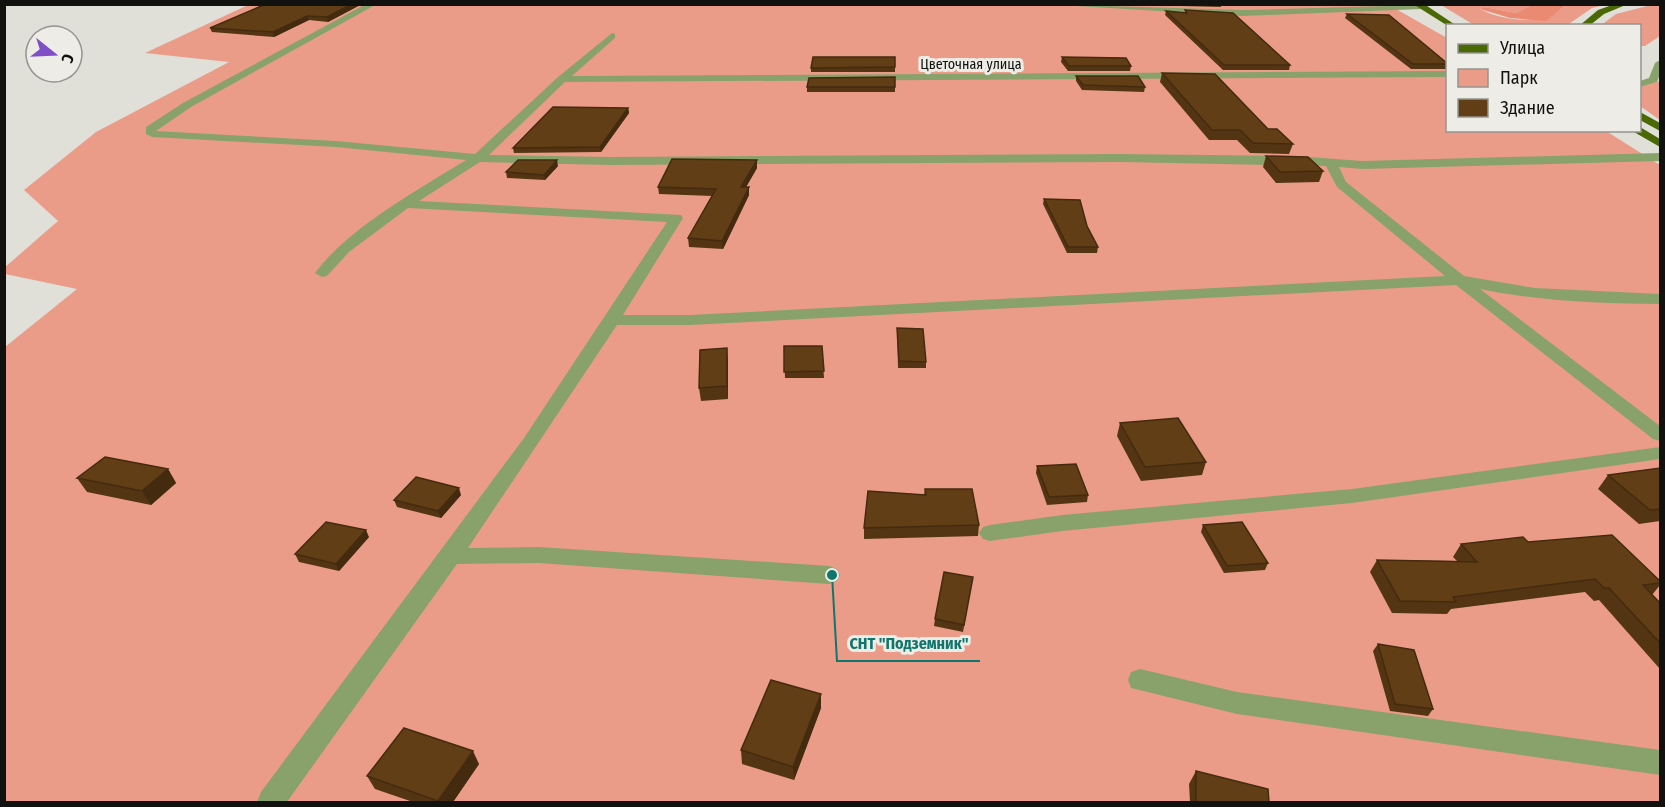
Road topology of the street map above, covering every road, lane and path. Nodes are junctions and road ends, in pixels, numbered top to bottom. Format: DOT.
graph roads {
  1 [pos="374,4"];
  2 [pos="1047,4"];
  3 [pos="1624,4"];
  4 [pos="1113,6"];
  5 [pos="1419,6"];
  6 [pos="1450,24"];
  7 [pos="1586,24"];
  8 [pos="612,36"];
  9 [pos="1660,63"];
  10 [pos="1446,74"];
  11 [pos="562,79"];
  12 [pos="1641,84"];
  13 [pos="1641,117"];
  14 [pos="1660,128"];
  15 [pos="1641,132"];
  16 [pos="1660,144"];
  17 [pos="1660,157"];
  18 [pos="478,158"];
  19 [pos="1331,163"];
  20 [pos="405,204"];
  21 [pos="322,273"];
  22 [pos="1460,280"];
  23 [pos="1660,299"];
  24 [pos="615,320"];
  25 [pos="1660,435"];
  26 [pos="1660,453"];
  27 [pos="990,533"];
  28 [pos="451,556"];
  29 [pos="829,575"];
  30 [pos="1140,680"];
  31 [pos="1660,763"];
  32 [pos="271,802"];
  1 -- 18 [label="street"];
  2 -- 4 [label="street"];
  3 -- 7 [label="main road"];
  4 -- 5 [label="street"];
  5 -- 6 [label="main road"];
  8 -- 11 [label="street"];
  9 -- 12 [label="street"];
  10 -- 11 [label="street, Цветочная улица"];
  11 -- 18 [label="street"];
  13 -- 14 [label="main road"];
  15 -- 16 [label="main road"];
  17 -- 19 [label="street"];
  18 -- 19 [label="street"];
  18 -- 20 [label="street"];
  19 -- 22 [label="street"];
  20 -- 21 [label="street"];
  20 -- 24 [label="street"];
  22 -- 23 [label="street"];
  22 -- 24 [label="street"];
  22 -- 25 [label="street"];
  24 -- 28 [label="street"];
  26 -- 27 [label="street"];
  28 -- 29 [label="street"];
  28 -- 32 [label="street"];
  30 -- 31 [label="street"];
}
